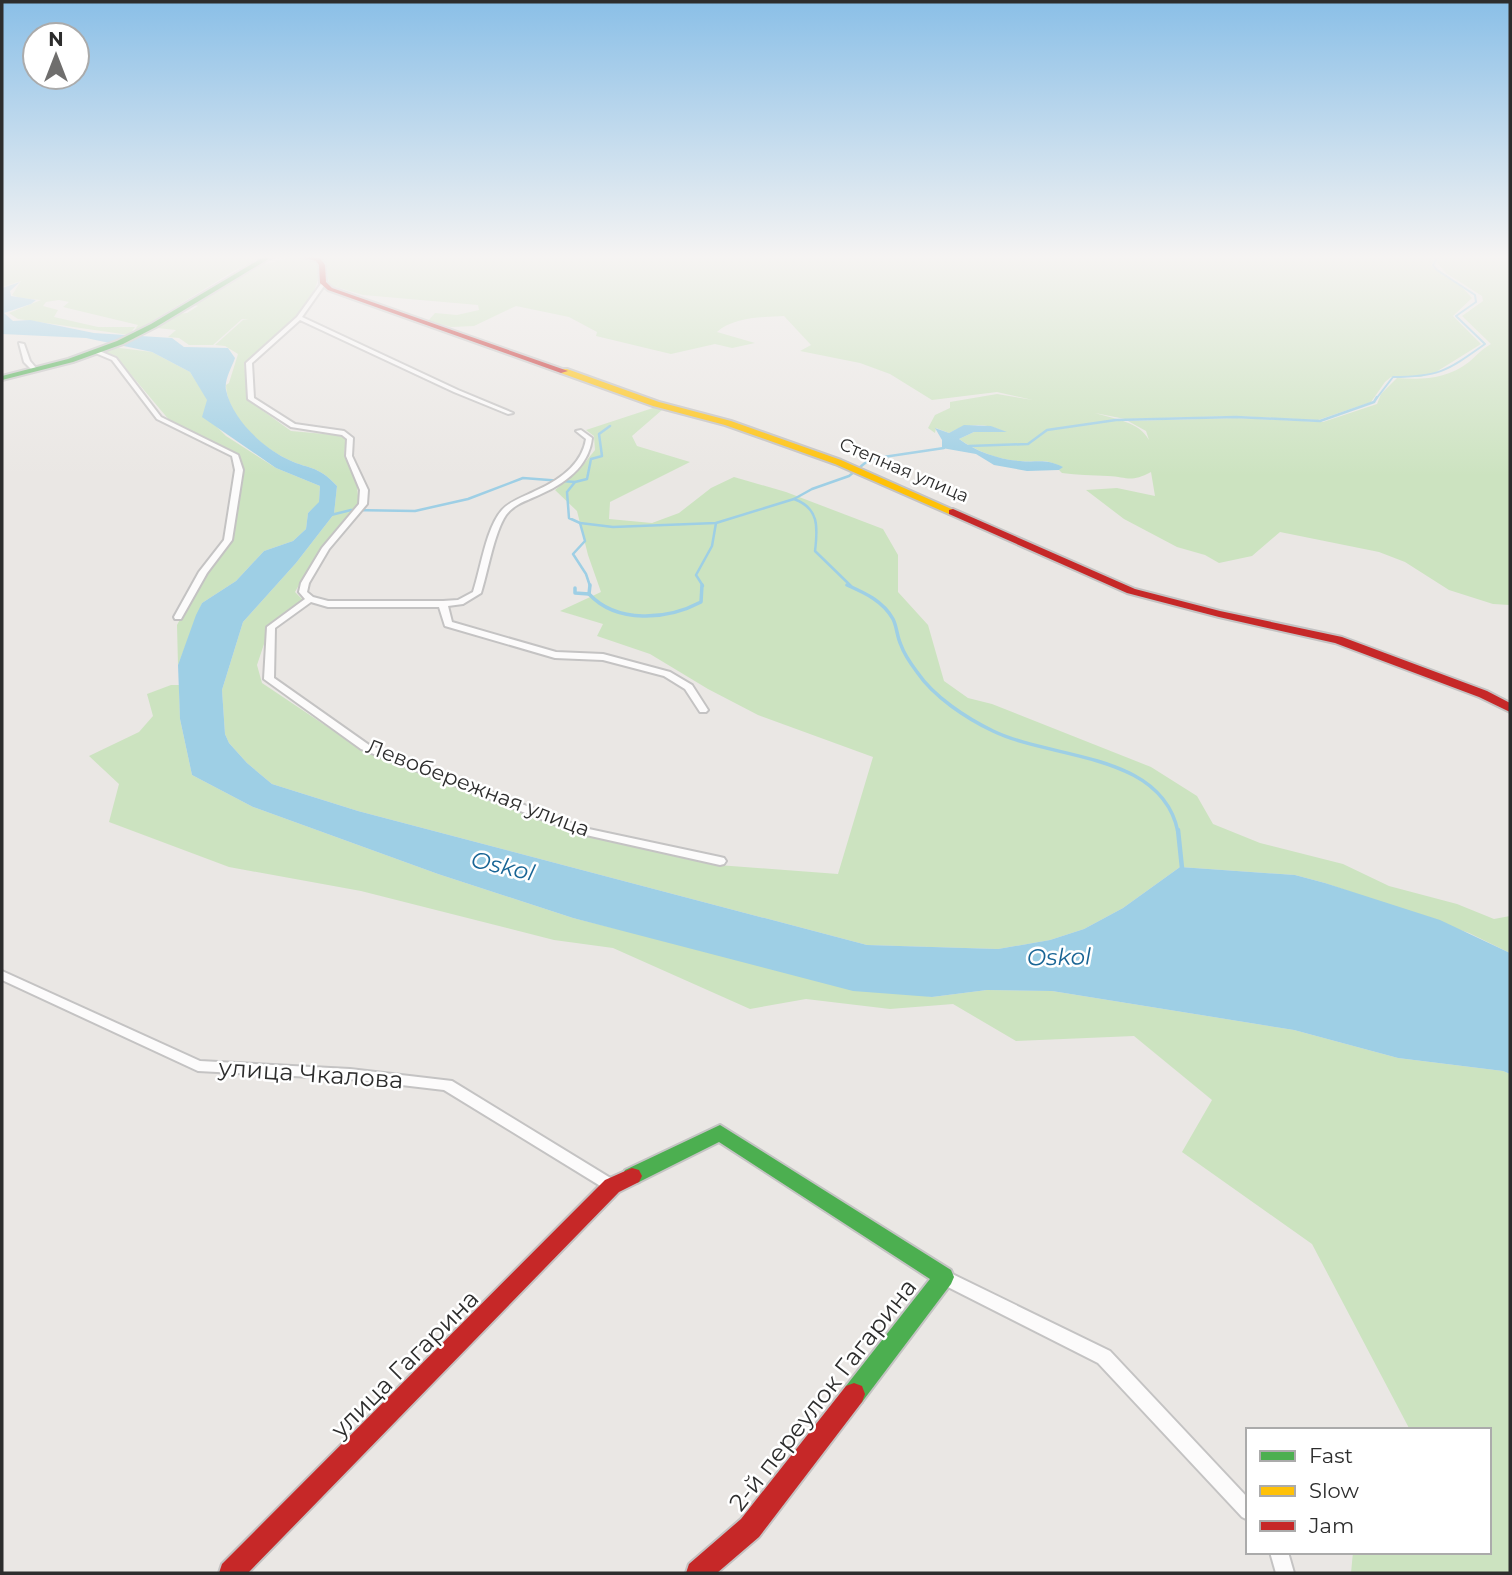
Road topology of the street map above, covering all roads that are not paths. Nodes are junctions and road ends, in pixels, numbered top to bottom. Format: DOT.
graph roads {
  1 [pos="149,328"];
  2 [pos="287,328"];
  3 [pos="322,328"];
  4 [pos="442,328"];
  5 [pos="21,344"];
  6 [pos="95,351"];
  7 [pos="34,369"];
  8 [pos="2,378"];
  9 [pos="510,413"];
  10 [pos="579,430"];
  11 [pos="310,599"];
  12 [pos="443,604"];
  13 [pos="178,617"];
  14 [pos="1510,708"];
  15 [pos="703,710"];
  16 [pos="720,861"];
  17 [pos="2,975"];
  18 [pos="612,1186"];
  19 [pos="944,1277"];
  20 [pos="1246,1509"];
  21 [pos="1280,1554"];
  22 [pos="231,1573"];
  23 [pos="698,1573"];
  24 [pos="1285,1573"];
  1 -- 6 [label="street"];
  2 -- 11 [label="street"];
  3 -- 9 [label="street"];
  4 -- 14 [label="street, Степная улица"];
  5 -- 7 [label="street"];
  6 -- 7 [label="street"];
  6 -- 13 [label="street"];
  7 -- 8 [label="street"];
  10 -- 12 [label="street"];
  11 -- 12 [label="street"];
  11 -- 16 [label="street, Левобережная улица"];
  12 -- 15 [label="street"];
  17 -- 18 [label="street, улица Чкалова"];
  18 -- 19 [label="street, 2-й переулок Гагарина"];
  18 -- 22 [label="street, улица Гагарина"];
  19 -- 20 [label="street"];
  19 -- 23 [label="street, 2-й переулок Гагарина"];
  21 -- 24 [label="street"];
}
